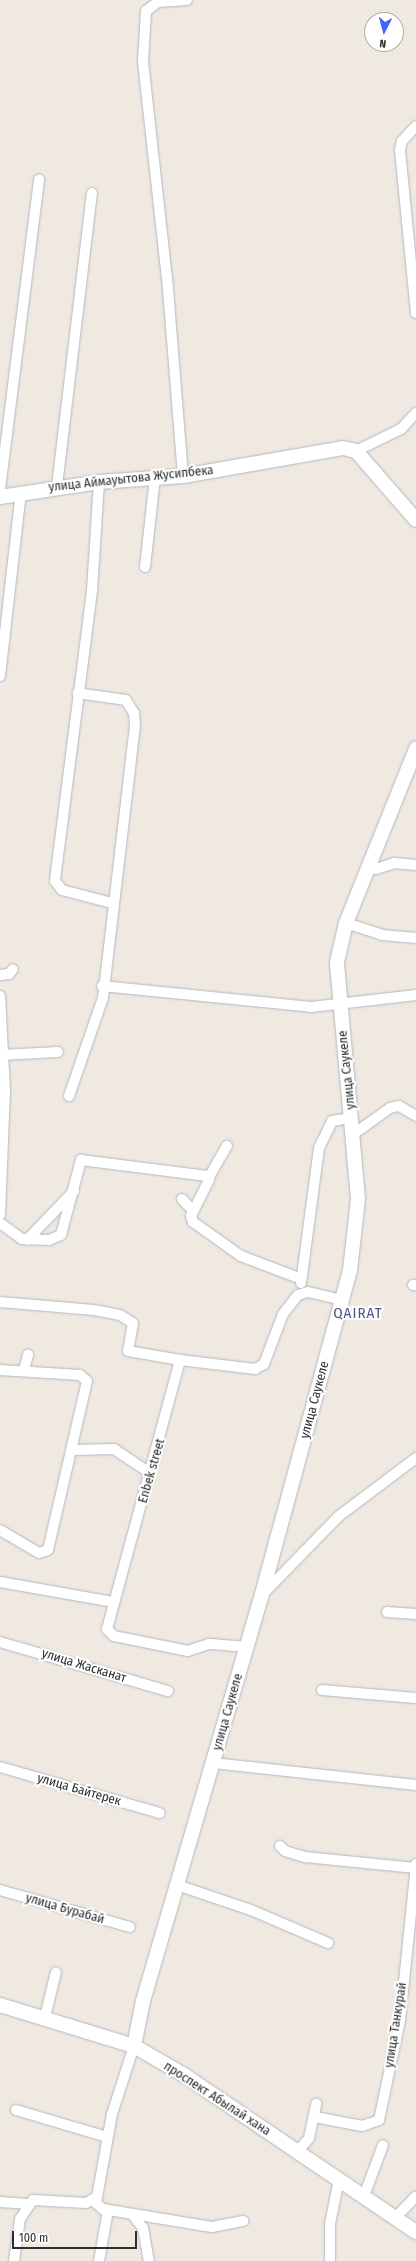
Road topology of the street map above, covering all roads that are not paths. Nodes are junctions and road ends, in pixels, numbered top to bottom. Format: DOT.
graph roads {
  1 [pos="187,0"];
  2 [pos="416,126"];
  3 [pos="39,179"];
  4 [pos="92,193"];
  5 [pos="416,313"];
  6 [pos="416,413"];
  7 [pos="356,451"];
  8 [pos="183,476"];
  9 [pos="155,478"];
  10 [pos="99,482"];
  11 [pos="57,486"];
  12 [pos="0,489"];
  13 [pos="21,493"];
  14 [pos="0,497"];
  15 [pos="416,520"];
  16 [pos="145,567"];
  17 [pos="0,676"];
  18 [pos="77,693"];
  19 [pos="416,749"];
  20 [pos="413,763"];
  21 [pos="416,865"];
  22 [pos="370,867"];
  23 [pos="112,903"];
  24 [pos="346,923"];
  25 [pos="416,938"];
  26 [pos="13,969"];
  27 [pos="0,975"];
  28 [pos="102,986"];
  29 [pos="416,995"];
  30 [pos="0,996"];
  31 [pos="340,1005"];
  32 [pos="58,1052"];
  33 [pos="2,1055"];
  34 [pos="69,1096"];
  35 [pos="416,1116"];
  36 [pos="352,1118"];
  37 [pos="355,1133"];
  38 [pos="227,1146"];
  39 [pos="209,1177"];
  40 [pos="74,1191"];
  41 [pos="182,1199"];
  42 [pos="193,1211"];
  43 [pos="0,1215"];
  44 [pos="0,1223"];
  45 [pos="27,1240"];
  46 [pos="299,1278"];
  47 [pos="303,1292"];
  48 [pos="342,1300"];
  49 [pos="0,1302"];
  50 [pos="28,1355"];
  51 [pos="180,1360"];
  52 [pos="0,1370"];
  53 [pos="24,1370"];
  54 [pos="72,1450"];
  55 [pos="416,1458"];
  56 [pos="150,1473"];
  57 [pos="0,1530"];
  58 [pos="0,1582"];
  59 [pos="262,1594"];
  60 [pos="114,1602"];
  61 [pos="388,1612"];
  62 [pos="416,1614"];
  63 [pos="0,1642"];
  64 [pos="247,1647"];
  65 [pos="322,1690"];
  66 [pos="168,1691"];
  67 [pos="416,1698"];
  68 [pos="213,1763"];
  69 [pos="0,1767"];
  70 [pos="416,1785"];
  71 [pos="159,1813"];
  72 [pos="280,1846"];
  73 [pos="416,1864"];
  74 [pos="416,1868"];
  75 [pos="177,1885"];
  76 [pos="0,1890"];
  77 [pos="130,1927"];
  78 [pos="328,1943"];
  79 [pos="412,1943"];
  80 [pos="56,1972"];
  81 [pos="0,2005"];
  82 [pos="45,2017"];
  83 [pos="134,2046"];
  84 [pos="316,2104"];
  85 [pos="16,2110"];
  86 [pos="315,2117"];
  87 [pos="107,2137"];
  88 [pos="383,2145"];
  89 [pos="297,2152"];
  90 [pos="339,2179"];
  91 [pos="364,2196"];
  92 [pos="416,2196"];
  93 [pos="94,2198"];
  94 [pos="0,2202"];
  95 [pos="27,2204"];
  96 [pos="108,2210"];
  97 [pos="132,2214"];
  98 [pos="395,2218"];
  99 [pos="243,2221"];
  100 [pos="416,2232"];
  101 [pos="14,2261"];
  102 [pos="99,2261"];
  103 [pos="149,2261"];
  104 [pos="330,2261"];
  1 -- 8 [label="street"];
  2 -- 5 [label="street"];
  3 -- 12 [label="street"];
  4 -- 11 [label="street"];
  6 -- 7 [label="street"];
  7 -- 8 [label="street, улица Аймауытова Жусипбека"];
  7 -- 15 [label="street"];
  8 -- 9 [label="street, улица Аймауытова Жусипбека"];
  9 -- 10 [label="street, улица Аймауытова Жусипбека"];
  9 -- 16 [label="street"];
  10 -- 11 [label="street, улица Аймауытова Жусипбека"];
  10 -- 18 [label="street"];
  11 -- 13 [label="street, улица Аймауытова Жусипбека"];
  13 -- 14 [label="street, улица Аймауытова Жусипбека"];
  13 -- 17 [label="street"];
  18 -- 23 [label="street"];
  18 -- 23 [label="street"];
  19 -- 20 [label="street, улица Саукеле"];
  20 -- 22 [label="street, улица Саукеле"];
  21 -- 22 [label="street"];
  22 -- 24 [label="street, улица Саукеле"];
  23 -- 28 [label="street"];
  24 -- 25 [label="street"];
  24 -- 31 [label="street, улица Саукеле"];
  26 -- 27 [label="street"];
  28 -- 31 [label="street"];
  28 -- 34 [label="street"];
  29 -- 31 [label="street"];
  30 -- 33 [label="street"];
  31 -- 36 [label="street, улица Саукеле"];
  32 -- 33 [label="street"];
  33 -- 43 [label="street"];
  35 -- 37 [label="street"];
  36 -- 37 [label="street, улица Саукеле"];
  36 -- 46 [label="street"];
  37 -- 48 [label="street, улица Саукеле"];
  38 -- 39 [label="street"];
  39 -- 40 [label="street"];
  39 -- 42 [label="street"];
  40 -- 45 [label="street"];
  40 -- 45 [label="street"];
  41 -- 42 [label="street"];
  42 -- 46 [label="street"];
  44 -- 45 [label="street"];
  46 -- 47 [label="street"];
  47 -- 48 [label="street"];
  47 -- 51 [label="street"];
  48 -- 59 [label="street, улица Саукеле"];
  49 -- 51 [label="street"];
  50 -- 53 [label="street"];
  51 -- 56 [label="street, Enbek street"];
  52 -- 53 [label="street"];
  53 -- 54 [label="street"];
  54 -- 56 [label="street"];
  54 -- 57 [label="street"];
  55 -- 59 [label="street"];
  56 -- 60 [label="street, Enbek street"];
  58 -- 60 [label="street"];
  59 -- 64 [label="street, улица Саукеле"];
  60 -- 64 [label="street, Enbek street"];
  61 -- 62 [label="street"];
  63 -- 66 [label="street, улица Жасканат"];
  64 -- 68 [label="street, улица Саукеле"];
  65 -- 67 [label="street"];
  68 -- 70 [label="street"];
  68 -- 75 [label="street, улица Саукеле"];
  69 -- 71 [label="street, улица Байтерек"];
  72 -- 74 [label="street"];
  73 -- 74 [label="street, улица Танкурай"];
  74 -- 79 [label="street, улица Танкурай"];
  75 -- 78 [label="street"];
  75 -- 83 [label="street, улица Саукеле"];
  76 -- 77 [label="street, улица Бурабай"];
  79 -- 86 [label="street, улица Танкурай"];
  80 -- 82 [label="street"];
  81 -- 82 [label="street, проспект Абылай хана"];
  82 -- 83 [label="street, проспект Абылай хана"];
  83 -- 87 [label="street"];
  83 -- 89 [label="street, проспект Абылай хана"];
  84 -- 86 [label="street"];
  85 -- 87 [label="street"];
  86 -- 89 [label="street"];
  87 -- 93 [label="street"];
  88 -- 91 [label="street"];
  89 -- 90 [label="street, проспект Абылай хана"];
  90 -- 91 [label="street, проспект Абылай хана"];
  90 -- 104 [label="street"];
  91 -- 98 [label="street, проспект Абылай хана"];
  92 -- 98 [label="street"];
  93 -- 95 [label="street"];
  93 -- 96 [label="street"];
  94 -- 95 [label="street"];
  95 -- 101 [label="street"];
  96 -- 97 [label="street"];
  96 -- 102 [label="street"];
  97 -- 99 [label="street"];
  97 -- 103 [label="street"];
  98 -- 100 [label="street, проспект Абылай хана"];
}
